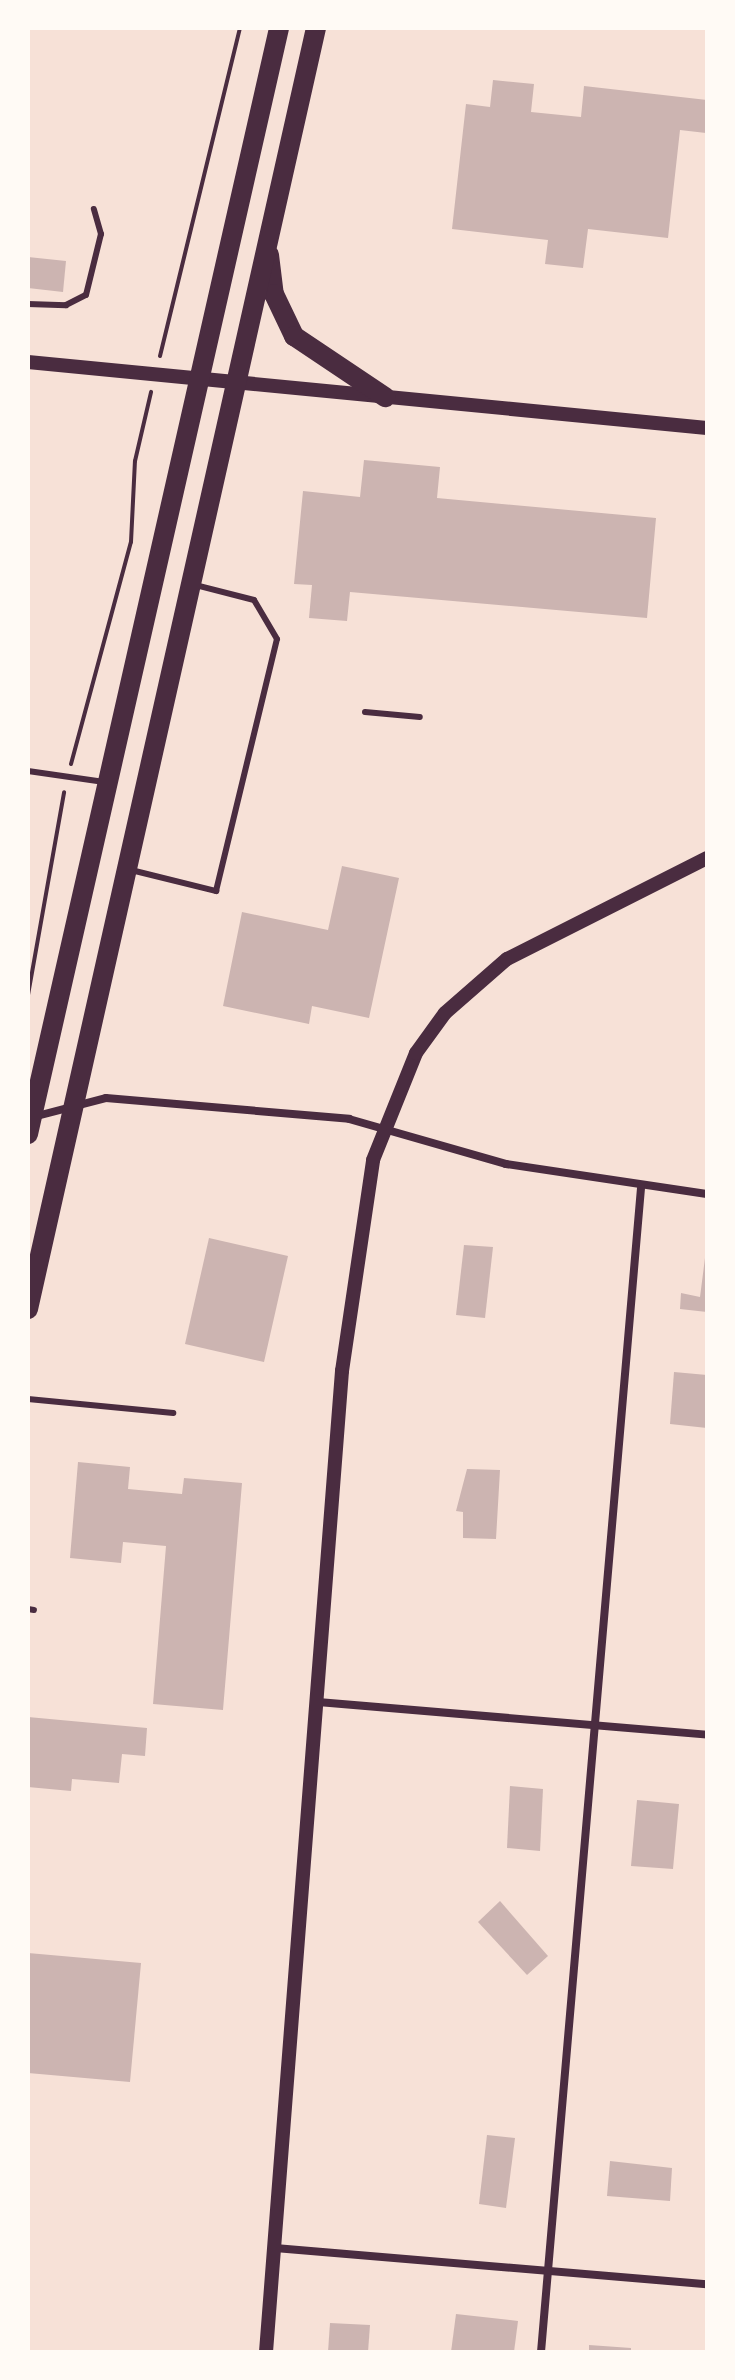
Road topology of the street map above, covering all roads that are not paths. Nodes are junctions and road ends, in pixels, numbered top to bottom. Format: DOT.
graph roads {
  1 [pos="279,28"];
  2 [pos="316,28"];
  3 [pos="94,209"];
  4 [pos="267,244"];
  5 [pos="28,304"];
  6 [pos="28,362"];
  7 [pos="198,379"];
  8 [pos="236,382"];
  9 [pos="385,397"];
  10 [pos="707,428"];
  11 [pos="189,583"];
  12 [pos="365,712"];
  13 [pos="420,717"];
  14 [pos="28,771"];
  15 [pos="108,782"];
  16 [pos="707,858"];
  17 [pos="127,869"];
  18 [pos="75,1101"];
  19 [pos="29,1123"];
  20 [pos="385,1125"];
  21 [pos="641,1188"];
  22 [pos="707,1194"];
  23 [pos="28,1309"];
  24 [pos="28,1399"];
  25 [pos="173,1413"];
  26 [pos="318,1702"];
  27 [pos="590,1725"];
  28 [pos="707,1735"];
  29 [pos="275,2248"];
  30 [pos="546,2270"];
  31 [pos="707,2284"];
  32 [pos="266,2352"];
  33 [pos="541,2352"];
  1 -- 7 [label="main road"];
  2 -- 4 [label="main road"];
  3 -- 5 [label="lane"];
  4 -- 8 [label="main road"];
  4 -- 9 [label="main road"];
  6 -- 7 [label="street"];
  7 -- 8 [label="street"];
  7 -- 15 [label="main road"];
  8 -- 9 [label="street"];
  8 -- 11 [label="main road"];
  9 -- 10 [label="street"];
  11 -- 17 [label="main road"];
  11 -- 17 [label="lane"];
  12 -- 13 [label="lane"];
  14 -- 15 [label="lane"];
  15 -- 19 [label="main road"];
  16 -- 20 [label="street"];
  17 -- 18 [label="main road"];
  18 -- 19 [label="street"];
  18 -- 20 [label="street"];
  18 -- 23 [label="main road"];
  20 -- 21 [label="street"];
  20 -- 26 [label="street"];
  21 -- 22 [label="street"];
  21 -- 27 [label="street"];
  24 -- 25 [label="lane"];
  26 -- 27 [label="street"];
  26 -- 29 [label="street"];
  27 -- 28 [label="street"];
  27 -- 30 [label="street"];
  29 -- 30 [label="street"];
  29 -- 32 [label="street"];
  30 -- 31 [label="street"];
  30 -- 33 [label="street"];
}
